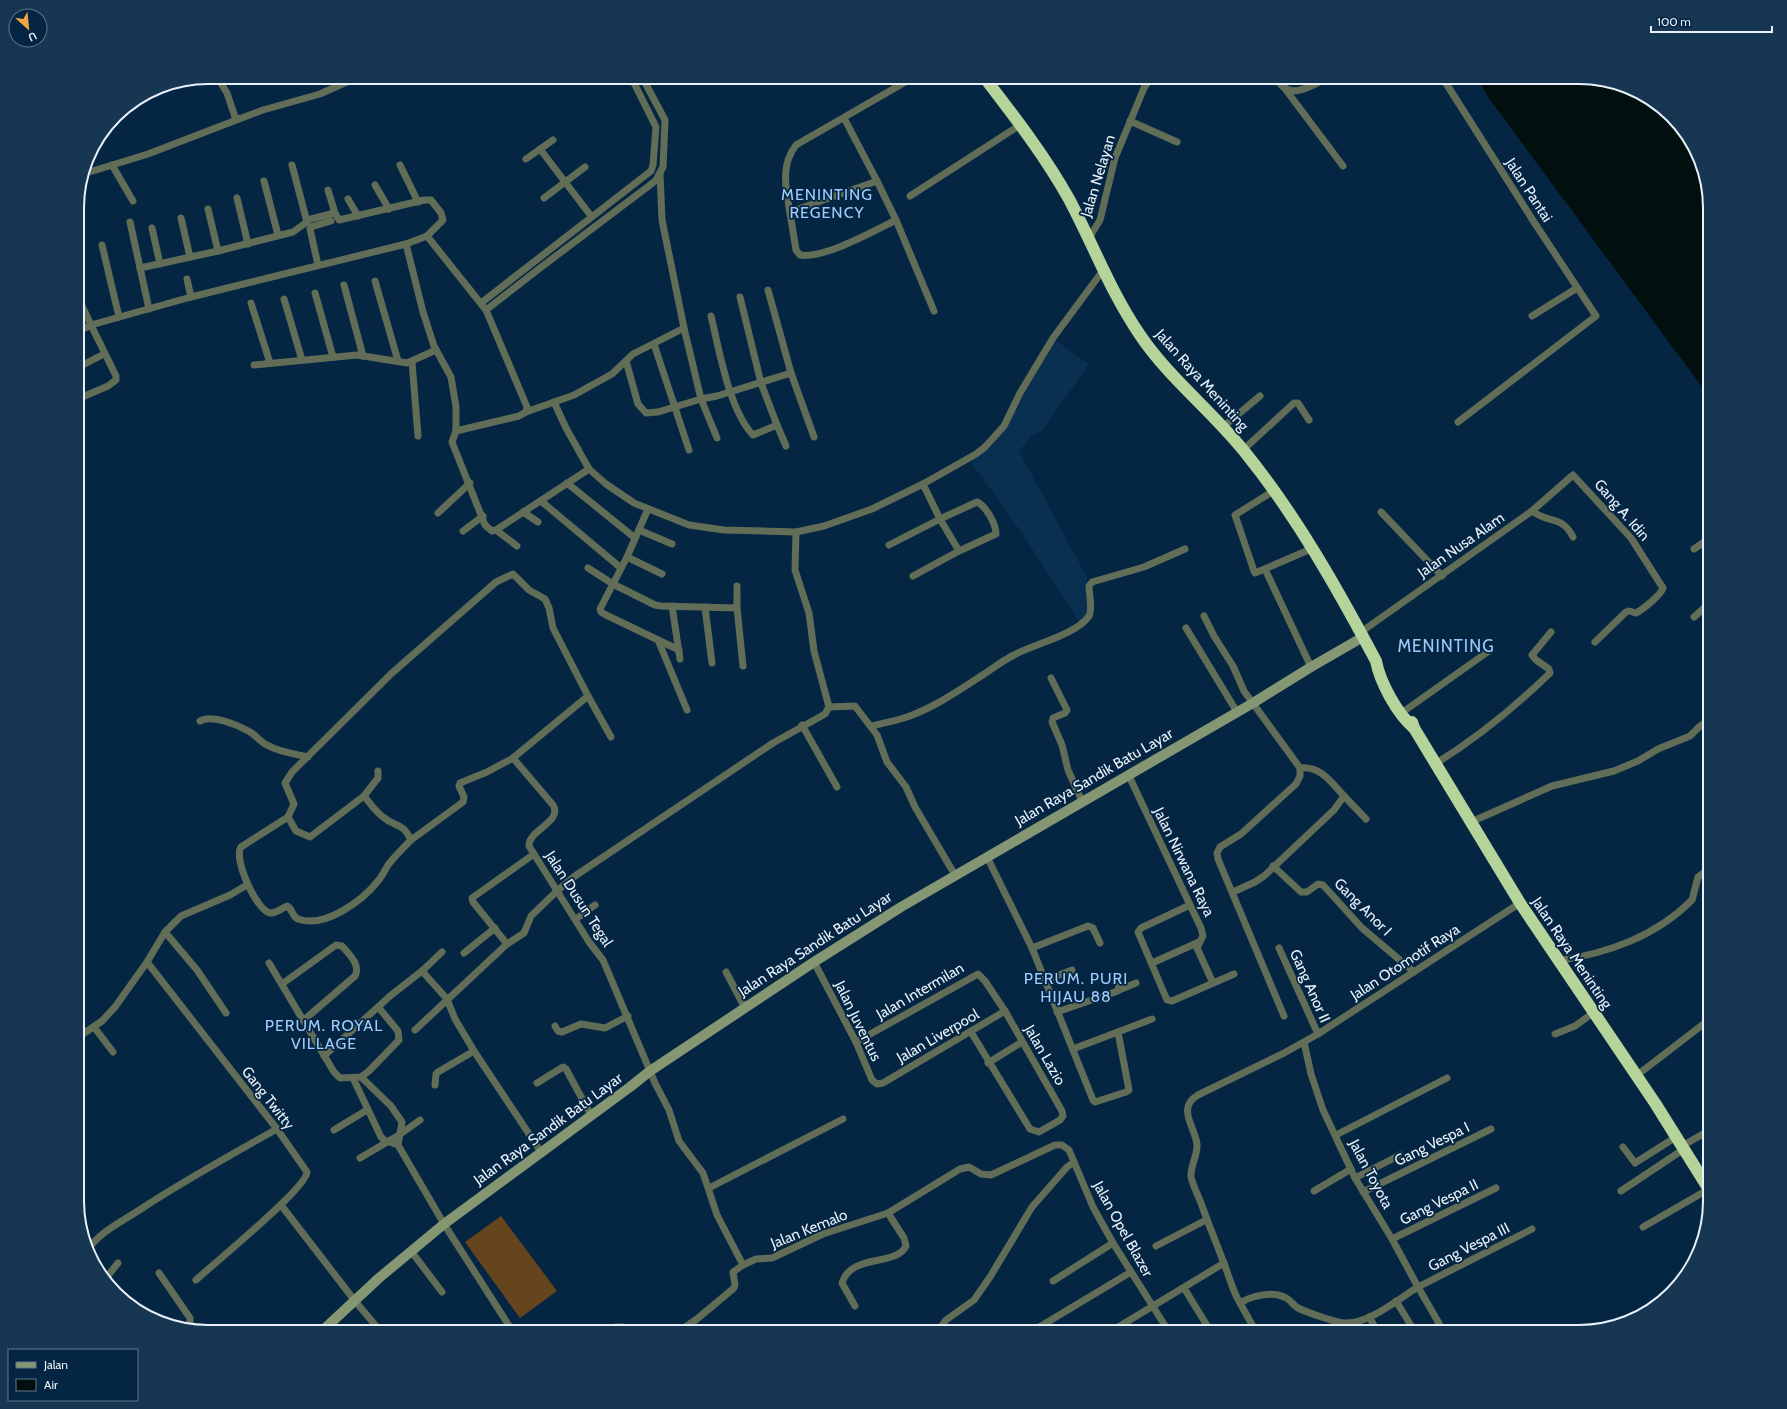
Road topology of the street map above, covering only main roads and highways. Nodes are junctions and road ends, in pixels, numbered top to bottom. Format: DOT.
graph roads {
  1 [pos="989,84"];
  2 [pos="1362,634"];
  3 [pos="1376,661"];
  4 [pos="1414,728"];
  5 [pos="1703,1180"];
  6 [pos="329,1325"];
  1 -- 2 [label="highway, Jalan Raya Meninting"];
  2 -- 3 [label="highway, Jalan Raya Meninting"];
  2 -- 6 [label="main road, Jalan Raya Sandik Batu Layar"];
  3 -- 4 [label="highway, Jalan Raya Meninting"];
  3 -- 4 [label="highway, Jalan Raya Meninting"];
  4 -- 5 [label="highway, Jalan Raya Meninting"];
}
